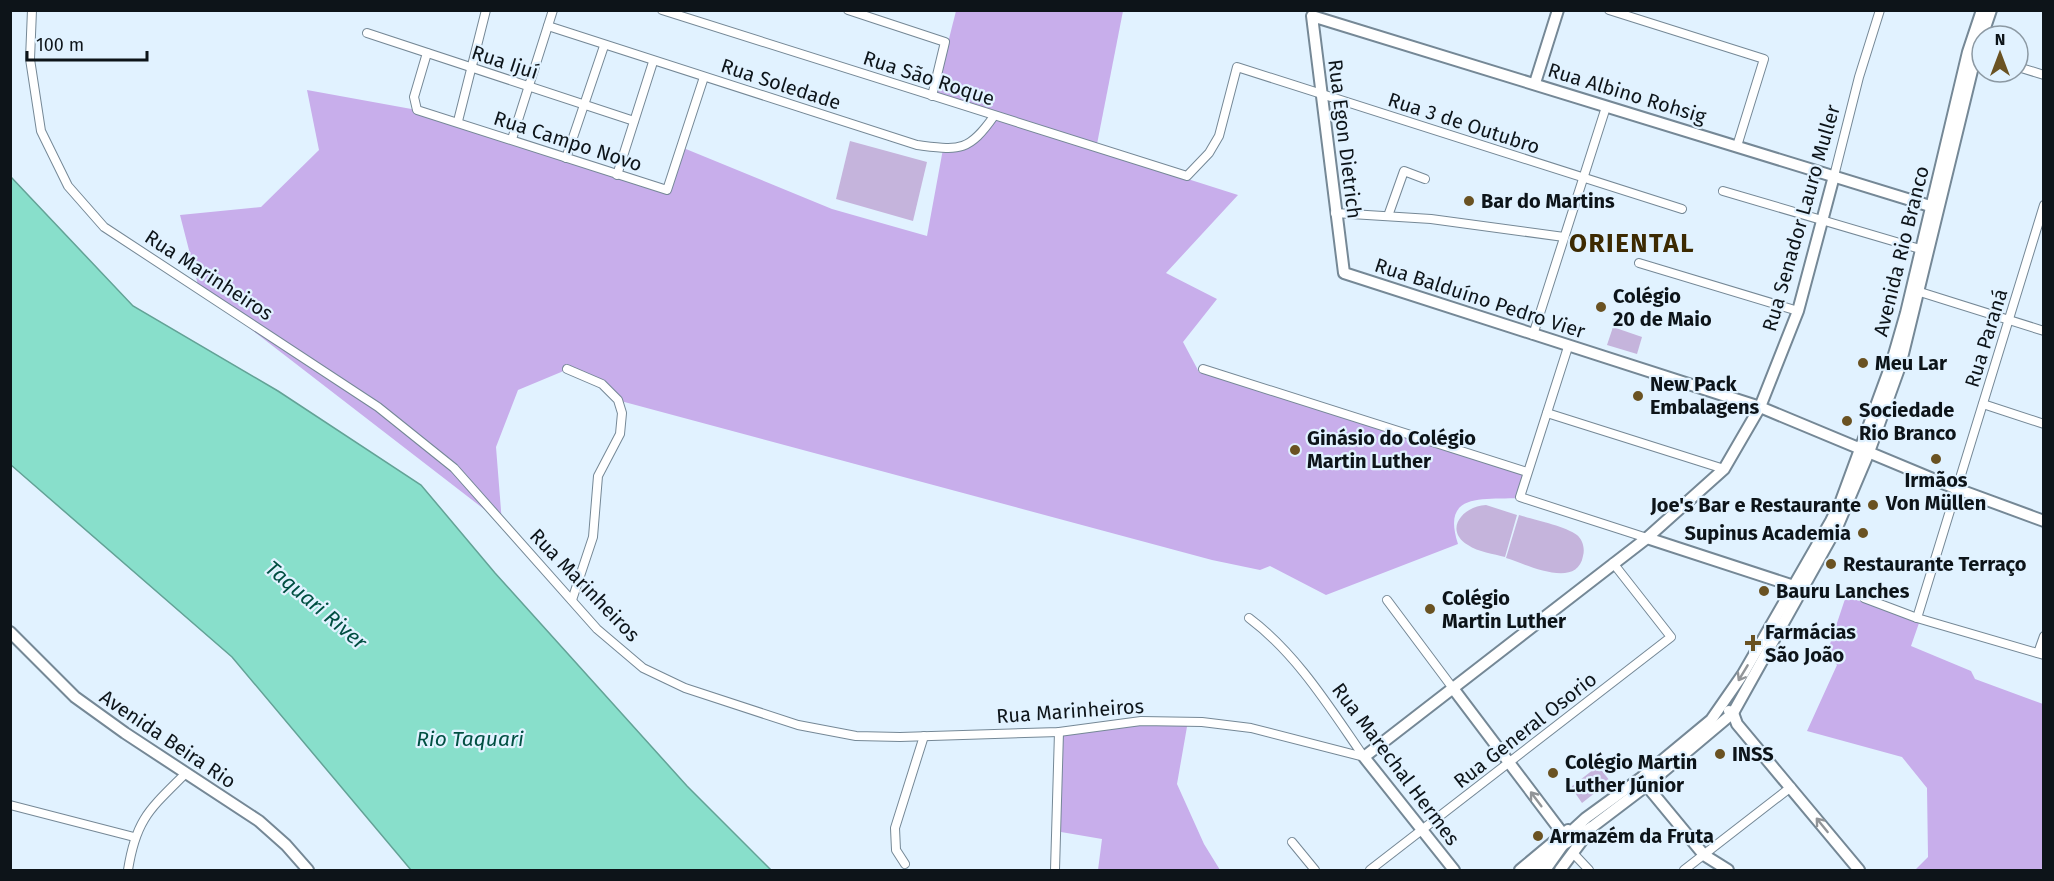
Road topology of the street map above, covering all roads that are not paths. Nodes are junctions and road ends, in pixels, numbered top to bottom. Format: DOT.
graph roads {
  1 [pos="32,10"];
  2 [pos="486,10"];
  3 [pos="554,10"];
  4 [pos="662,10"];
  5 [pos="848,10"];
  6 [pos="1558,10"];
  7 [pos="1609,10"];
  8 [pos="1880,10"];
  9 [pos="1311,13"];
  10 [pos="548,26"];
  11 [pos="367,33"];
  12 [pos="604,46"];
  13 [pos="427,53"];
  14 [pos="653,62"];
  15 [pos="472,68"];
  16 [pos="1970,71"];
  17 [pos="1970,76"];
  18 [pos="704,77"];
  19 [pos="1535,82"];
  20 [pos="528,87"];
  21 [pos="1321,95"];
  22 [pos="932,96"];
  23 [pos="585,104"];
  24 [pos="1606,107"];
  25 [pos="994,116"];
  26 [pos="458,122"];
  27 [pos="634,122"];
  28 [pos="512,139"];
  29 [pos="1737,146"];
  30 [pos="566,158"];
  31 [pos="617,175"];
  32 [pos="1187,176"];
  33 [pos="1834,176"];
  34 [pos="1583,178"];
  35 [pos="1425,179"];
  36 [pos="1723,191"];
  37 [pos="1930,206"];
  38 [pos="2043,206"];
  39 [pos="1682,209"];
  40 [pos="1335,213"];
  41 [pos="1388,216"];
  42 [pos="1823,220"];
  43 [pos="1564,237"];
  44 [pos="1920,249"];
  45 [pos="1639,263"];
  46 [pos="1344,273"];
  47 [pos="1920,292"];
  48 [pos="1798,311"];
  49 [pos="2008,320"];
  50 [pos="2043,331"];
  51 [pos="1533,335"];
  52 [pos="1568,346"];
  53 [pos="567,369"];
  54 [pos="1203,369"];
  55 [pos="1983,404"];
  56 [pos="1760,407"];
  57 [pos="1547,413"];
  58 [pos="2043,424"];
  59 [pos="1864,451"];
  60 [pos="1724,469"];
  61 [pos="1527,472"];
  62 [pos="1957,489"];
  63 [pos="2043,521"];
  64 [pos="1647,538"];
  65 [pos="1613,563"];
  66 [pos="1799,587"];
  67 [pos="1864,598"];
  68 [pos="572,600"];
  69 [pos="1387,600"];
  70 [pos="1249,618"];
  71 [pos="1917,618"];
  72 [pos="10,632"];
  73 [pos="2043,636"];
  74 [pos="2041,654"];
  75 [pos="1452,687"];
  76 [pos="1721,708"];
  77 [pos="1733,713"];
  78 [pos="1059,732"];
  79 [pos="924,736"];
  80 [pos="1364,757"];
  81 [pos="1510,764"];
  82 [pos="185,774"];
  83 [pos="1644,782"];
  84 [pos="1791,787"];
  85 [pos="10,805"];
  86 [pos="1589,822"];
  87 [pos="1423,830"];
  88 [pos="1563,834"];
  89 [pos="134,837"];
  90 [pos="1292,842"];
  91 [pos="1561,846"];
  92 [pos="1573,853"];
  93 [pos="1704,855"];
  94 [pos="905,864"];
  95 [pos="128,870"];
  96 [pos="308,870"];
  97 [pos="1055,870"];
  98 [pos="1315,870"];
  99 [pos="1370,870"];
  100 [pos="1454,870"];
  101 [pos="1520,870"];
  102 [pos="1533,870"];
  103 [pos="1545,870"];
  104 [pos="1560,870"];
  105 [pos="1589,870"];
  106 [pos="1684,870"];
  107 [pos="1728,870"];
  108 [pos="1858,870"];
  1 -- 68 [label="street, Rua Marinheiros"];
  2 -- 15 [label="street"];
  3 -- 10 [label="street"];
  4 -- 22 [label="street, Rua São Roque"];
  5 -- 22 [label="street"];
  6 -- 19 [label="street"];
  7 -- 29 [label="street"];
  8 -- 33 [label="street, Rua Senador Lauro Muller"];
  9 -- 19 [label="street, Rua Albino Rohsig"];
  9 -- 21 [label="street, Rua Egon Dietrich"];
  10 -- 12 [label="street, Rua Soledade"];
  10 -- 20 [label="street"];
  11 -- 13 [label="street, Rua Ijuí"];
  12 -- 14 [label="street, Rua Soledade"];
  12 -- 23 [label="street"];
  13 -- 15 [label="street, Rua Ijuí"];
  13 -- 26 [label="street, Rua Campo Novo"];
  14 -- 18 [label="street, Rua Soledade"];
  14 -- 27 [label="street"];
  15 -- 20 [label="street, Rua Ijuí"];
  15 -- 26 [label="street"];
  16 -- 37 [label="street, Avenida Rio Branco"];
  17 -- 47 [label="street, Avenida Rio Branco"];
  18 -- 25 [label="street, Rua Soledade"];
  18 -- 31 [label="street, Rua Campo Novo"];
  19 -- 24 [label="street, Rua Albino Rohsig"];
  20 -- 23 [label="street, Rua Ijuí"];
  20 -- 28 [label="street"];
  21 -- 32 [label="street, Rua 3 de Outubro"];
  21 -- 34 [label="street, Rua 3 de Outubro"];
  21 -- 40 [label="street, Rua Egon Dietrich"];
  22 -- 25 [label="street, Rua São Roque"];
  23 -- 27 [label="street, Rua Ijuí"];
  23 -- 30 [label="street"];
  24 -- 29 [label="street, Rua Albino Rohsig"];
  24 -- 34 [label="street"];
  25 -- 32 [label="street, Rua São Roque"];
  26 -- 28 [label="street, Rua Campo Novo"];
  27 -- 31 [label="street"];
  28 -- 30 [label="street, Rua Campo Novo"];
  29 -- 33 [label="street, Rua Albino Rohsig"];
  30 -- 31 [label="street, Rua Campo Novo"];
  33 -- 37 [label="street, Rua Albino Rohsig"];
  33 -- 42 [label="street, Rua Senador Lauro Muller"];
  34 -- 39 [label="street, Rua 3 de Outubro"];
  34 -- 43 [label="street"];
  35 -- 41 [label="street"];
  36 -- 42 [label="street"];
  37 -- 44 [label="street, Avenida Rio Branco"];
  38 -- 49 [label="street, Rua Paraná"];
  40 -- 41 [label="street"];
  40 -- 46 [label="street, Rua Egon Dietrich"];
  41 -- 43 [label="street"];
  42 -- 44 [label="street"];
  42 -- 48 [label="street, Rua Senador Lauro Muller"];
  43 -- 51 [label="street"];
  44 -- 59 [label="street, Avenida Rio Branco"];
  45 -- 48 [label="street"];
  46 -- 51 [label="street, Rua Balduíno Pedro Vier"];
  47 -- 49 [label="street"];
  47 -- 59 [label="street, Avenida Rio Branco"];
  48 -- 56 [label="street, Rua Senador Lauro Muller"];
  49 -- 50 [label="street"];
  49 -- 55 [label="street, Rua Paraná"];
  51 -- 52 [label="street, Rua Balduíno Pedro Vier"];
  52 -- 56 [label="street, Rua Balduíno Pedro Vier"];
  52 -- 57 [label="street"];
  53 -- 68 [label="street"];
  54 -- 61 [label="street"];
  55 -- 58 [label="street"];
  55 -- 62 [label="street, Rua Paraná"];
  56 -- 59 [label="street, Rua Balduíno Pedro Vier"];
  56 -- 60 [label="street, Rua Senador Lauro Muller"];
  57 -- 60 [label="street"];
  57 -- 61 [label="street"];
  59 -- 62 [label="street, Rua Balduíno Pedro Vier"];
  59 -- 66 [label="street, Avenida Rio Branco"];
  60 -- 64 [label="street, Rua Senador Lauro Muller"];
  61 -- 64 [label="street"];
  62 -- 63 [label="street, Rua Balduíno Pedro Vier"];
  62 -- 71 [label="street, Rua Paraná"];
  64 -- 65 [label="street, Rua Senador Lauro Muller"];
  64 -- 66 [label="street"];
  65 -- 75 [label="street, Rua Senador Lauro Muller"];
  65 -- 81 [label="street, Rua General Osorio"];
  66 -- 76 [label="street, Avenida Rio Branco, one-way"];
  66 -- 77 [label="street, Avenida Rio Branco"];
  67 -- 71 [label="street"];
  68 -- 79 [label="street, Rua Marinheiros"];
  69 -- 75 [label="street"];
  70 -- 80 [label="street, Rua Marechal Hermes"];
  71 -- 74 [label="street"];
  72 -- 82 [label="street, Avenida Beira Rio"];
  73 -- 74 [label="street"];
  75 -- 80 [label="street, Rua Senador Lauro Muller"];
  75 -- 81 [label="street"];
  76 -- 77 [label="street"];
  76 -- 83 [label="street, Avenida Rio Branco"];
  77 -- 83 [label="street, Avenida Rio Branco"];
  77 -- 84 [label="street"];
  78 -- 79 [label="street, Rua Marinheiros"];
  78 -- 80 [label="street, Rua Marinheiros"];
  78 -- 97 [label="street"];
  79 -- 94 [label="street"];
  80 -- 87 [label="street, Rua Marechal Hermes"];
  81 -- 87 [label="street, Rua General Osorio"];
  88 -- 81 [label="street, one-way"];
  82 -- 89 [label="street"];
  82 -- 96 [label="street, Avenida Beira Rio"];
  83 -- 86 [label="street, Avenida Rio Branco"];
  83 -- 93 [label="street"];
  84 -- 93 [label="street"];
  108 -- 84 [label="street, one-way"];
  85 -- 89 [label="street"];
  86 -- 88 [label="street, Avenida Rio Branco"];
  86 -- 91 [label="street"];
  86 -- 92 [label="street"];
  87 -- 99 [label="street, Rua General Osorio"];
  87 -- 100 [label="street, Rua Marechal Hermes"];
  88 -- 101 [label="street, Avenida Rio Branco"];
  89 -- 95 [label="street"];
  90 -- 98 [label="street"];
  91 -- 102 [label="street"];
  91 -- 103 [label="street"];
  92 -- 104 [label="street"];
  92 -- 105 [label="street"];
  93 -- 106 [label="street"];
  93 -- 107 [label="street"];
}
